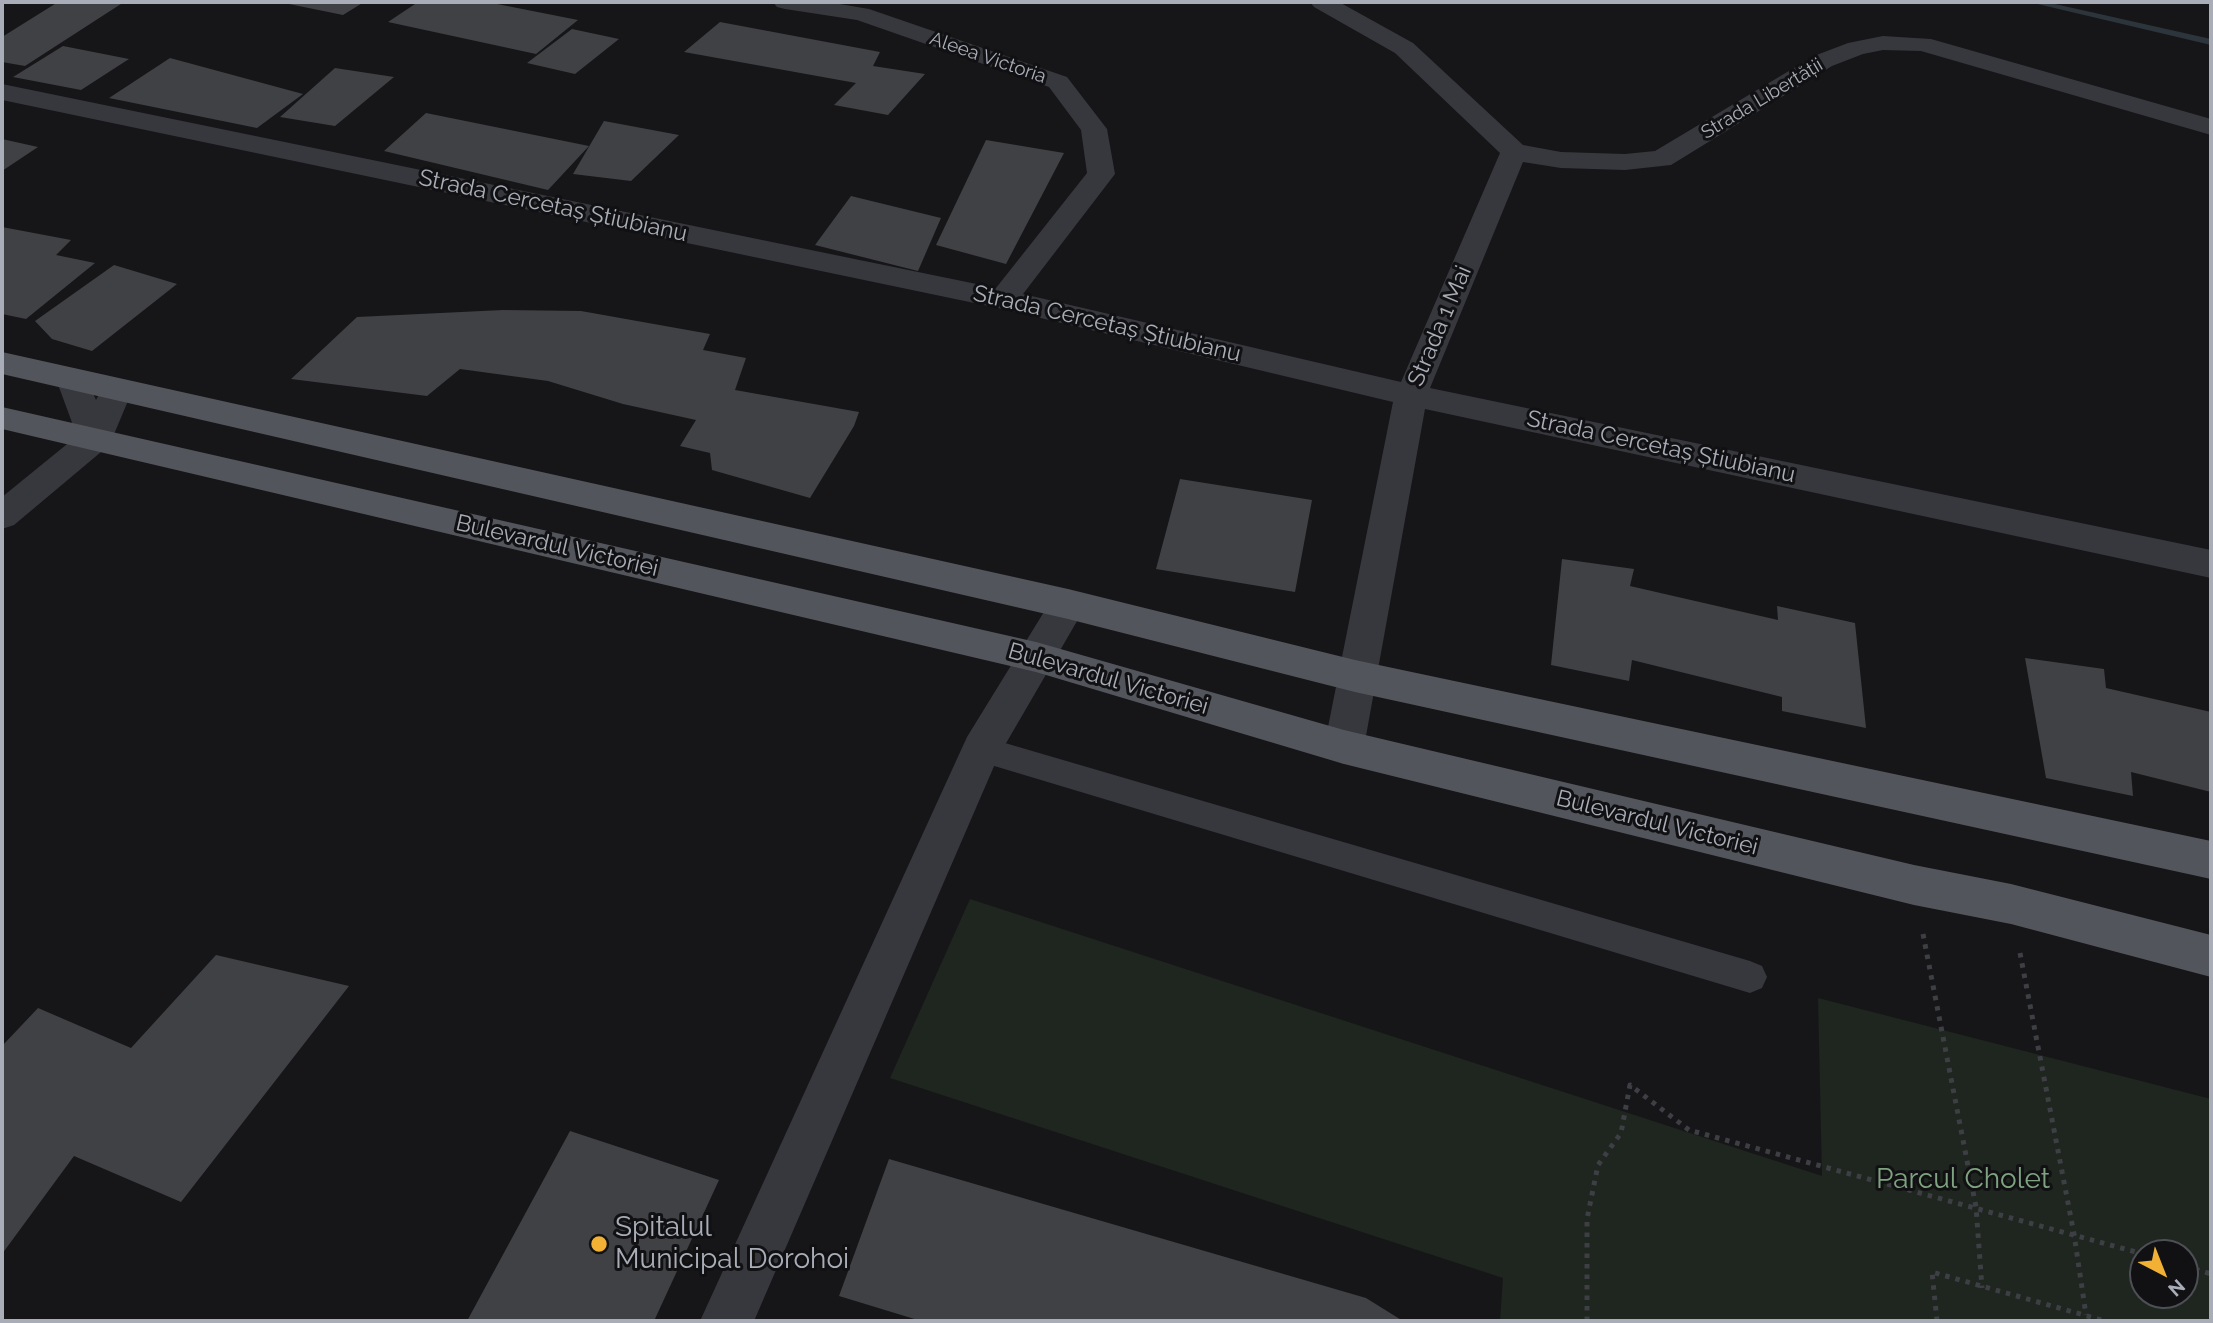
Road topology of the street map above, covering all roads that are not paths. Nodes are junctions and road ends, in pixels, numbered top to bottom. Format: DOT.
graph roads {
  1 [pos="785,2"];
  2 [pos="1322,2"];
  3 [pos="2,92"];
  4 [pos="2211,128"];
  5 [pos="1514,152"];
  6 [pos="1003,299"];
  7 [pos="2,363"];
  8 [pos="72,379"];
  9 [pos="117,389"];
  10 [pos="1411,395"];
  11 [pos="2,418"];
  12 [pos="95,439"];
  13 [pos="2,516"];
  14 [pos="2211,564"];
  15 [pos="1068,604"];
  16 [pos="1036,657"];
  17 [pos="1355,676"];
  18 [pos="1344,747"];
  19 [pos="981,749"];
  20 [pos="2211,860"];
  21 [pos="2211,956"];
  22 [pos="1750,977"];
  23 [pos="727,1321"];
  1 -- 6 [label="street, Aleea Victoria"];
  2 -- 5 [label="street"];
  3 -- 6 [label="street, Strada Cercetaș Știubianu"];
  4 -- 5 [label="street, Strada Libertății"];
  5 -- 10 [label="street, Strada 1 Mai"];
  6 -- 10 [label="street, Strada Cercetaș Știubianu"];
  7 -- 8 [label="main road"];
  8 -- 9 [label="main road"];
  8 -- 12 [label="street"];
  9 -- 12 [label="street"];
  9 -- 15 [label="main road"];
  10 -- 14 [label="street, Strada Cercetaș Știubianu"];
  10 -- 17 [label="street, Strada 1 Mai"];
  11 -- 12 [label="main road, Bulevardul Victoriei"];
  12 -- 13 [label="street"];
  12 -- 16 [label="main road, Bulevardul Victoriei"];
  15 -- 16 [label="street"];
  15 -- 17 [label="main road"];
  16 -- 18 [label="main road, Bulevardul Victoriei"];
  16 -- 19 [label="street"];
  17 -- 18 [label="street, Strada 1 Mai"];
  17 -- 20 [label="main road"];
  18 -- 21 [label="main road, Bulevardul Victoriei"];
  19 -- 22 [label="lane"];
  19 -- 23 [label="street"];
}
